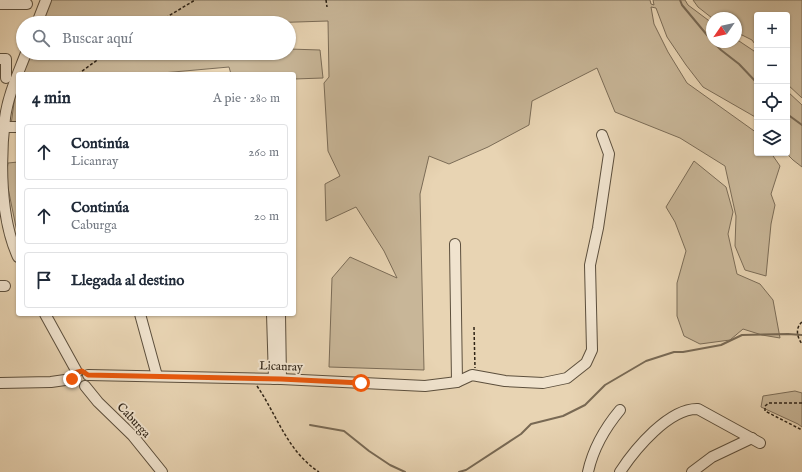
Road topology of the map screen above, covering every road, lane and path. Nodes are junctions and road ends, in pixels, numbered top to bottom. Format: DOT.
graph roads {
  1 [pos="46,0"];
  2 [pos="196,0"];
  3 [pos="326,0"];
  4 [pos="0,4"];
  5 [pos="27,4"];
  6 [pos="327,7"];
  7 [pos="40,16"];
  8 [pos="169,16"];
  9 [pos="0,59"];
  10 [pos="23,60"];
  11 [pos="97,60"];
  12 [pos="18,72"];
  13 [pos="81,72"];
  14 [pos="16,77"];
  15 [pos="6,78"];
  16 [pos="5,122"];
  17 [pos="16,126"];
  18 [pos="602,135"];
  19 [pos="455,244"];
  20 [pos="16,250"];
  21 [pos="46,316"];
  22 [pos="141,316"];
  23 [pos="272,316"];
  24 [pos="280,316"];
  25 [pos="802,322"];
  26 [pos="474,328"];
  27 [pos="802,344"];
  28 [pos="74,375"];
  29 [pos="88,375"];
  30 [pos="472,375"];
  31 [pos="157,376"];
  32 [pos="249,378"];
  33 [pos="278,379"];
  34 [pos="457,382"];
  35 [pos="0,383"];
  36 [pos="85,386"];
  37 [pos="802,403"];
  38 [pos="698,409"];
  39 [pos="620,410"];
  40 [pos="802,430"];
  41 [pos="162,472"];
  42 [pos="318,472"];
  43 [pos="588,472"];
  44 [pos="620,472"];
  45 [pos="626,472"];
  46 [pos="695,472"];
  1 -- 7 [label="street"];
  2 -- 8 [label="path"];
  3 -- 6 [label="path"];
  4 -- 5 [label="street"];
  9 -- 15 [label="street"];
  10 -- 12 [label="street"];
  11 -- 13 [label="path"];
  14 -- 16 [label="street"];
  16 -- 17 [label="street"];
  16 -- 20 [label="street"];
  18 -- 30 [label="street"];
  19 -- 34 [label="street"];
  21 -- 28 [label="street"];
  22 -- 31 [label="street"];
  23 -- 33 [label="street"];
  24 -- 33 [label="street"];
  25 -- 27 [label="path"];
  26 -- 30 [label="path"];
  28 -- 29 [label="street"];
  28 -- 35 [label="street"];
  28 -- 36 [label="street, Caburga"];
  29 -- 31 [label="street, Licanray"];
  29 -- 36 [label="street"];
  30 -- 34 [label="street, Licanray"];
  31 -- 32 [label="street, Licanray"];
  32 -- 33 [label="street, Licanray"];
  32 -- 42 [label="path"];
  33 -- 34 [label="street, Licanray"];
  36 -- 41 [label="street, Caburga"];
  37 -- 40 [label="path"];
  38 -- 44 [label="street"];
  38 -- 45 [label="street"];
  38 -- 46 [label="street"];
  39 -- 43 [label="street"];
}
